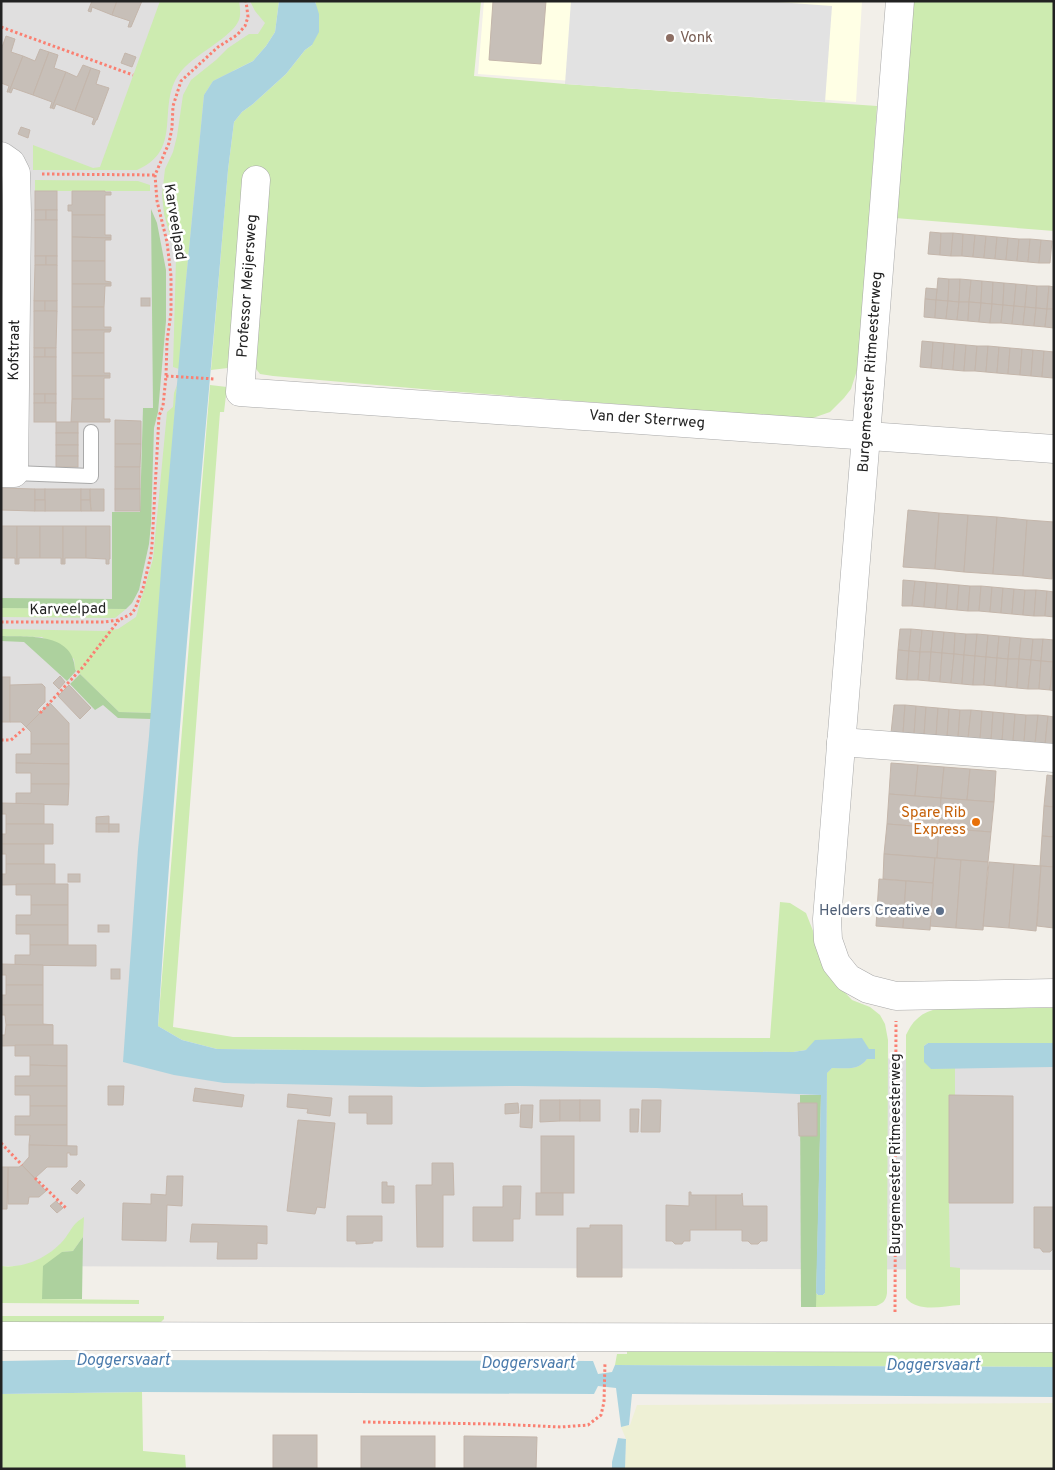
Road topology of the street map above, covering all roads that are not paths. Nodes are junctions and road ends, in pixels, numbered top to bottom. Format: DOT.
graph roads {
  1 [pos="900,1"];
  2 [pos="9,164"];
  3 [pos="256,180"];
  4 [pos="9,214"];
  5 [pos="230,385"];
  6 [pos="91,432"];
  7 [pos="866,436"];
  8 [pos="1054,449"];
  9 [pos="8,473"];
  10 [pos="841,742"];
  11 [pos="1054,758"];
  12 [pos="1054,993"];
  13 [pos="1,1336"];
  14 [pos="1054,1338"];
  1 -- 7 [label="street, Burgemeester Ritmeesterweg"];
  2 -- 4 [label="street, Kofstraat"];
  3 -- 5 [label="street, Professor Meijersweg"];
  4 -- 9 [label="street, Kofstraat"];
  5 -- 7 [label="street, Van der Sterrweg"];
  6 -- 9 [label="lane"];
  7 -- 8 [label="street, Van der Sterrweg"];
  7 -- 10 [label="street, Burgemeester Ritmeesterweg"];
  10 -- 11 [label="street"];
  10 -- 12 [label="street, Burgemeester Ritmeesterweg"];
  13 -- 14 [label="street"];
}
